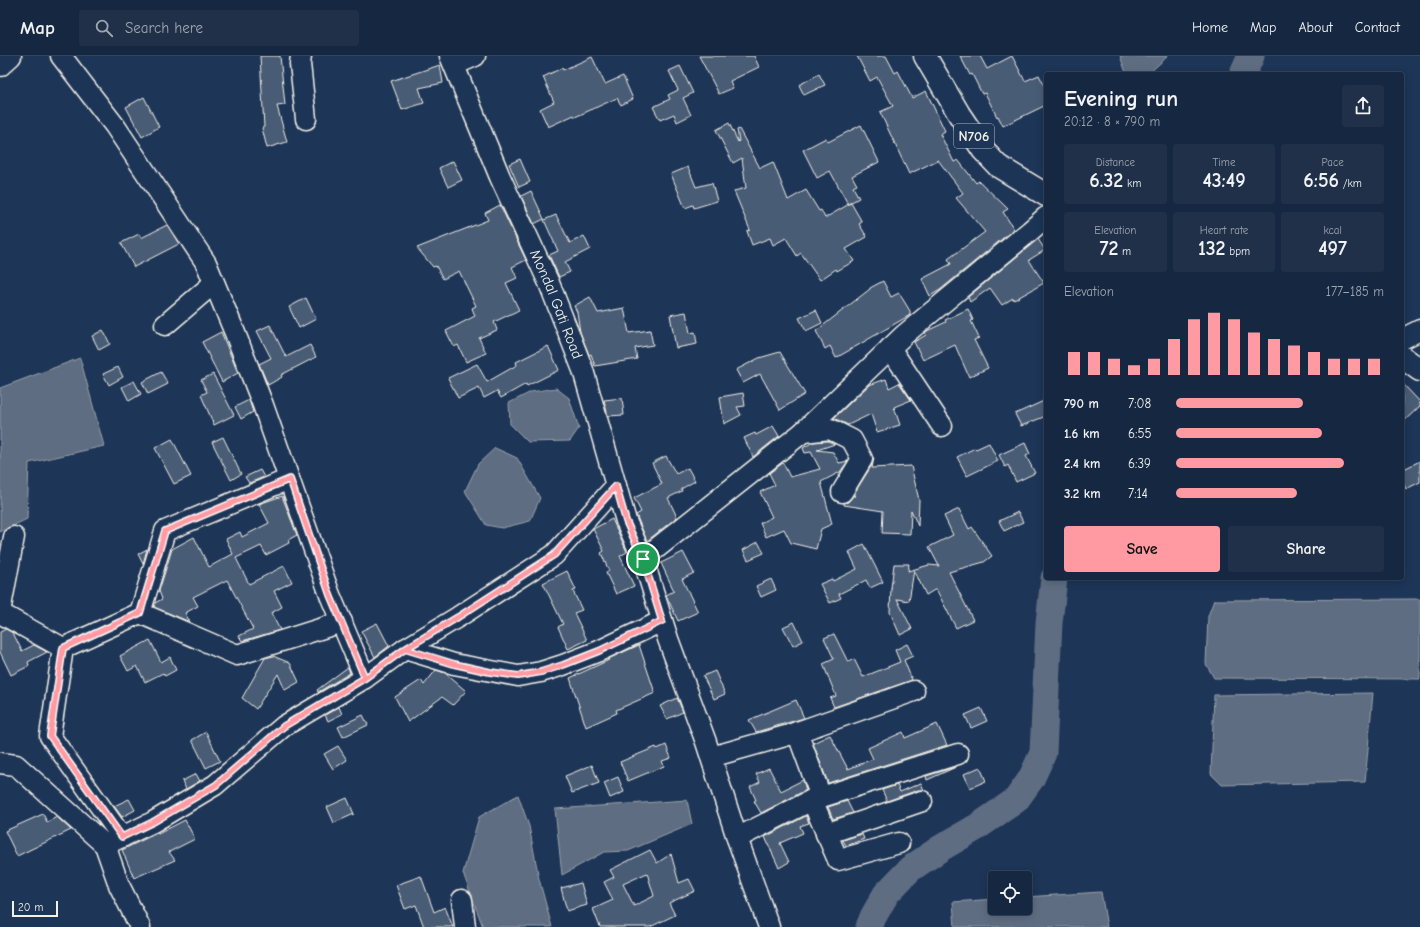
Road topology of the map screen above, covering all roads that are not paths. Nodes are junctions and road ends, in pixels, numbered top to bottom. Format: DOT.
graph roads {
  1 [pos="11,56"];
  2 [pos="61,56"];
  3 [pos="301,56"];
  4 [pos="925,56"];
  5 [pos="462,58"];
  6 [pos="0,66"];
  7 [pos="306,119"];
  8 [pos="1044,194"];
  9 [pos="1044,219"];
  10 [pos="214,283"];
  11 [pos="165,325"];
  12 [pos="1420,330"];
  13 [pos="1404,338"];
  14 [pos="890,348"];
  15 [pos="1404,358"];
  16 [pos="1420,370"];
  17 [pos="942,426"];
  18 [pos="803,432"];
  19 [pos="290,479"];
  20 [pos="616,486"];
  21 [pos="842,492"];
  22 [pos="14,537"];
  23 [pos="643,559"];
  24 [pos="0,612"];
  25 [pos="140,613"];
  26 [pos="662,621"];
  27 [pos="342,622"];
  28 [pos="63,648"];
  29 [pos="405,649"];
  30 [pos="365,678"];
  31 [pos="914,692"];
  32 [pos="797,732"];
  33 [pos="958,754"];
  34 [pos="711,757"];
  35 [pos="0,763"];
  36 [pos="817,799"];
  37 [pos="922,801"];
  38 [pos="826,834"];
  39 [pos="738,838"];
  40 [pos="114,841"];
  41 [pos="899,843"];
  42 [pos="462,900"];
  43 [pos="140,927"];
  44 [pos="465,927"];
  45 [pos="769,927"];
  1 -- 6 [label="street"];
  2 -- 10 [label="street"];
  3 -- 7 [label="street"];
  4 -- 8 [label="highway, N706"];
  5 -- 20 [label="street, Mondal Gati Road"];
  9 -- 14 [label="street"];
  10 -- 11 [label="street"];
  10 -- 19 [label="street"];
  12 -- 13 [label="street"];
  14 -- 17 [label="street"];
  14 -- 18 [label="street"];
  15 -- 16 [label="highway"];
  18 -- 21 [label="street"];
  18 -- 23 [label="street"];
  19 -- 25 [label="street"];
  19 -- 27 [label="street"];
  20 -- 23 [label="street, Mondal Gati Road"];
  20 -- 29 [label="street"];
  22 -- 24 [label="street"];
  23 -- 26 [label="street, Mondal Gati Road"];
  24 -- 28 [label="street"];
  25 -- 27 [label="street"];
  25 -- 28 [label="street"];
  26 -- 29 [label="street"];
  26 -- 34 [label="street, Mondal Gati Road"];
  27 -- 30 [label="street"];
  28 -- 40 [label="street"];
  29 -- 30 [label="street"];
  30 -- 40 [label="street"];
  31 -- 32 [label="street"];
  32 -- 34 [label="street"];
  32 -- 36 [label="street"];
  33 -- 36 [label="street"];
  34 -- 39 [label="street, Mondal Gati Road"];
  35 -- 40 [label="street"];
  36 -- 38 [label="street"];
  36 -- 39 [label="street"];
  37 -- 38 [label="street"];
  38 -- 41 [label="street"];
  39 -- 45 [label="street, Mondal Gati Road"];
  40 -- 43 [label="street"];
  42 -- 44 [label="street"];
}
